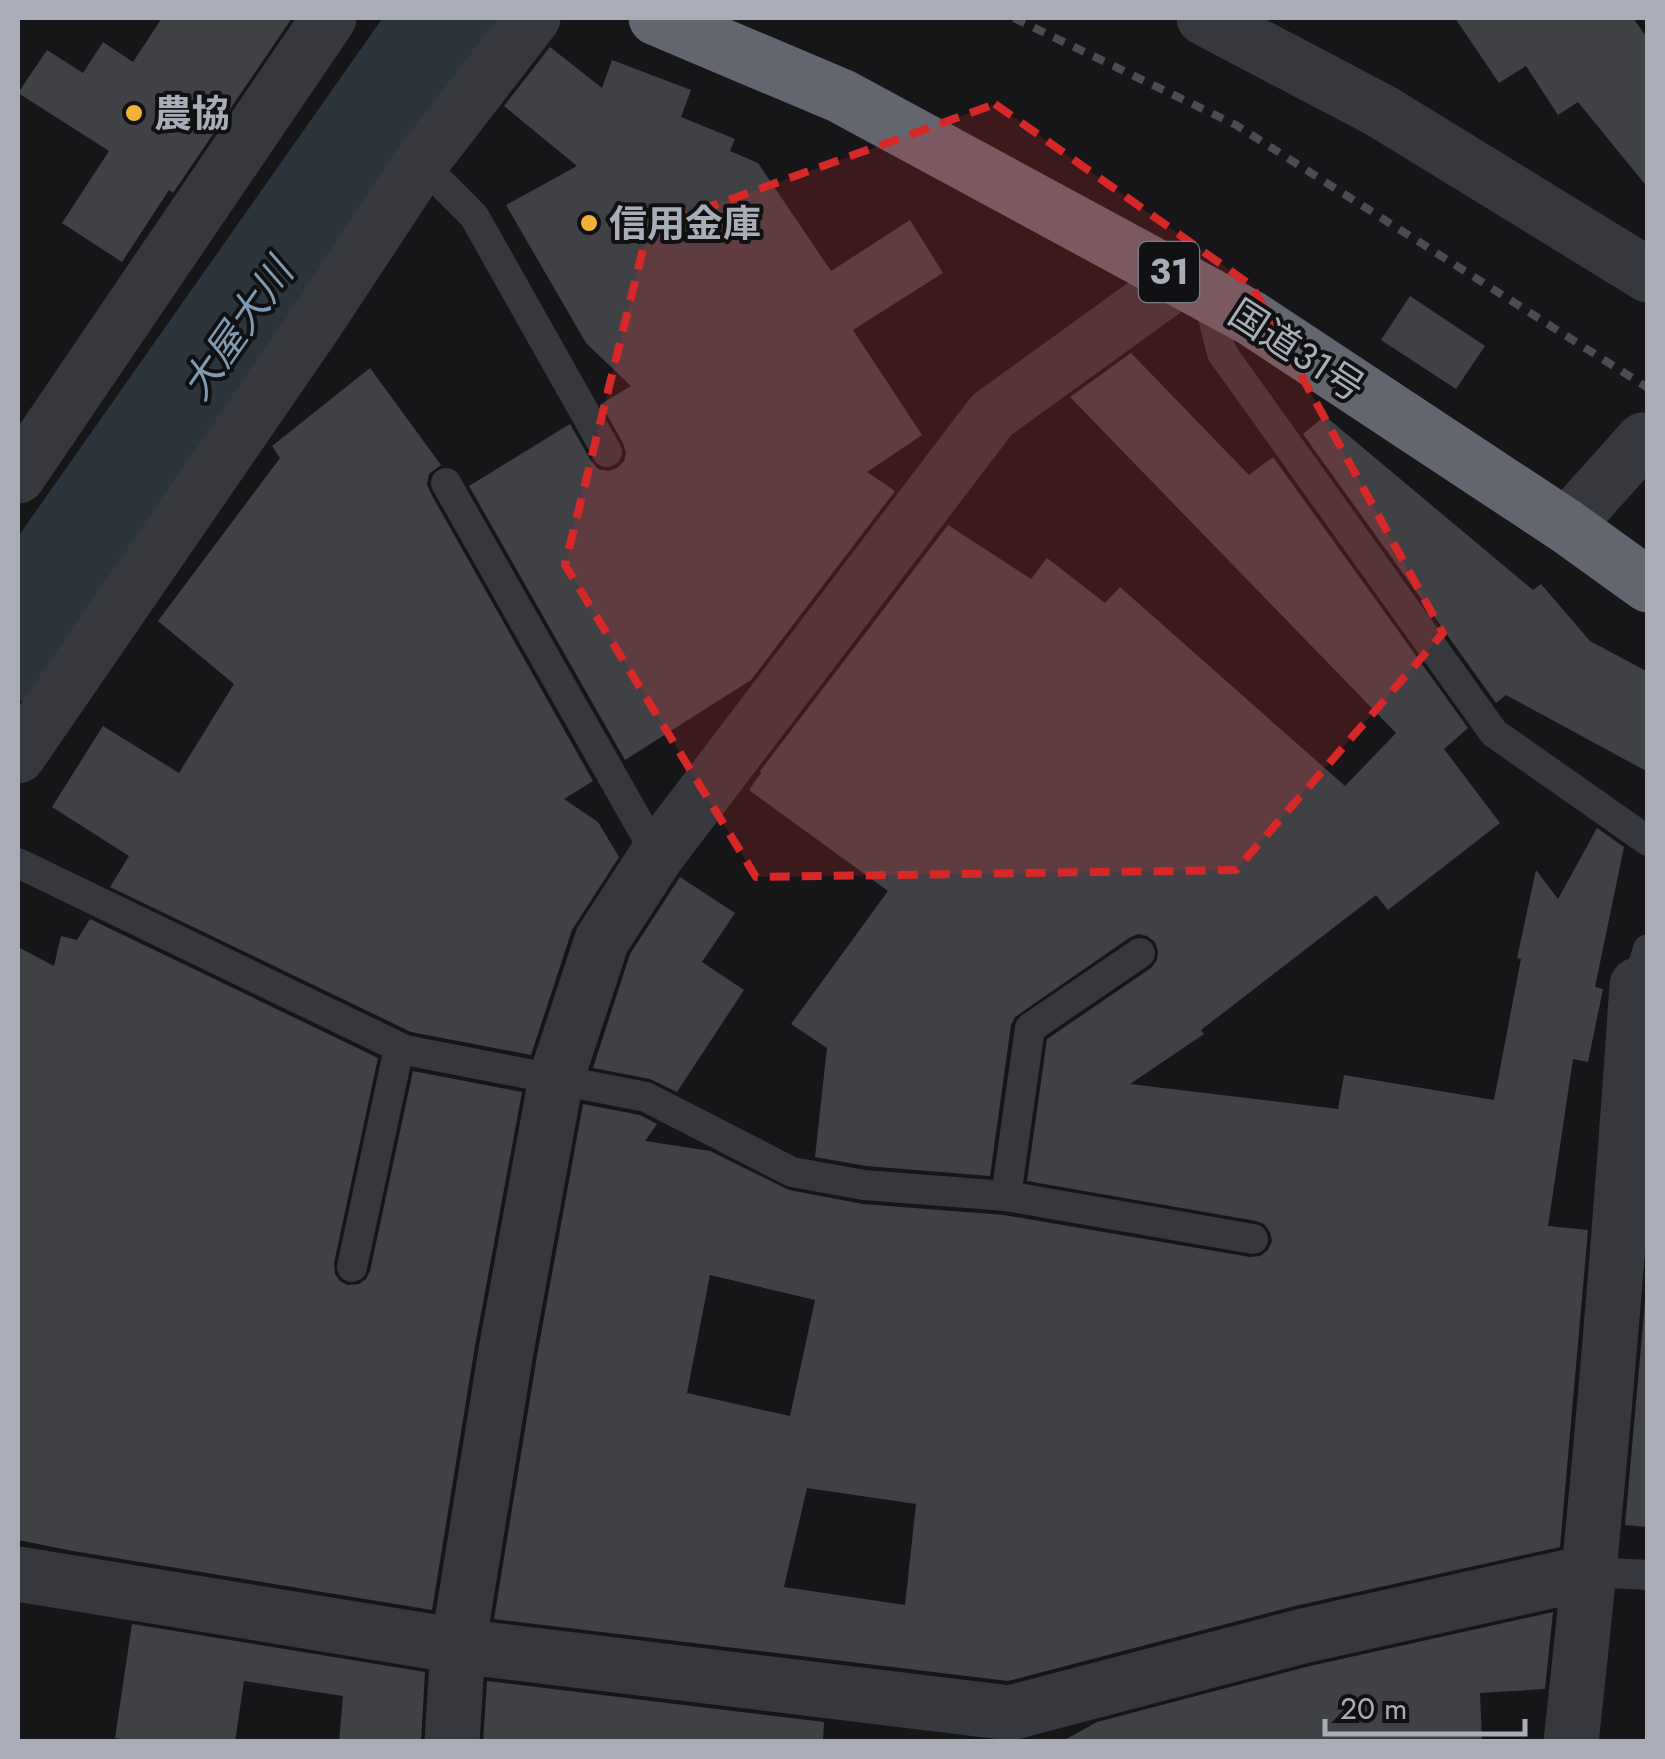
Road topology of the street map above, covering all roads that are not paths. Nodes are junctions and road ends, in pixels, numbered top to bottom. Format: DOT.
graph roads {
  1 [pos="329,18"];
  2 [pos="533,18"];
  3 [pos="656,18"];
  4 [pos="1204,18"];
  5 [pos="420,162"];
  6 [pos="1648,275"];
  7 [pos="1194,286"];
  8 [pos="1643,440"];
  9 [pos="607,452"];
  10 [pos="18,476"];
  11 [pos="446,483"];
  12 [pos="1566,526"];
  13 [pos="1648,585"];
  14 [pos="18,756"];
  15 [pos="1648,841"];
  16 [pos="657,855"];
  17 [pos="18,863"];
  18 [pos="1140,953"];
  19 [pos="1644,974"];
  20 [pos="399,1048"];
  21 [pos="556,1080"];
  22 [pos="1006,1196"];
  23 [pos="1253,1239"];
  24 [pos="352,1267"];
  25 [pos="1590,1572"];
  26 [pos="18,1574"];
  27 [pos="1648,1574"];
  28 [pos="458,1646"];
  29 [pos="997,1727"];
  30 [pos="452,1742"];
  31 [pos="1572,1742"];
  1 -- 10 [label="street"];
  2 -- 5 [label="street"];
  3 -- 7 [label="highway, 国道31号 / 31"];
  4 -- 6 [label="street"];
  5 -- 9 [label="lane"];
  5 -- 14 [label="street"];
  7 -- 12 [label="highway, 国道31号 / 31"];
  7 -- 15 [label="lane"];
  7 -- 16 [label="street"];
  8 -- 12 [label="street"];
  11 -- 16 [label="lane"];
  12 -- 13 [label="highway, 国道31号 / 31"];
  16 -- 21 [label="street"];
  17 -- 20 [label="lane"];
  18 -- 22 [label="lane"];
  19 -- 25 [label="street"];
  20 -- 21 [label="lane"];
  20 -- 24 [label="lane"];
  21 -- 22 [label="lane"];
  21 -- 28 [label="street"];
  22 -- 23 [label="lane"];
  25 -- 27 [label="lane"];
  25 -- 29 [label="street"];
  25 -- 31 [label="street"];
  26 -- 28 [label="street"];
  28 -- 29 [label="street"];
  28 -- 30 [label="street"];
}
